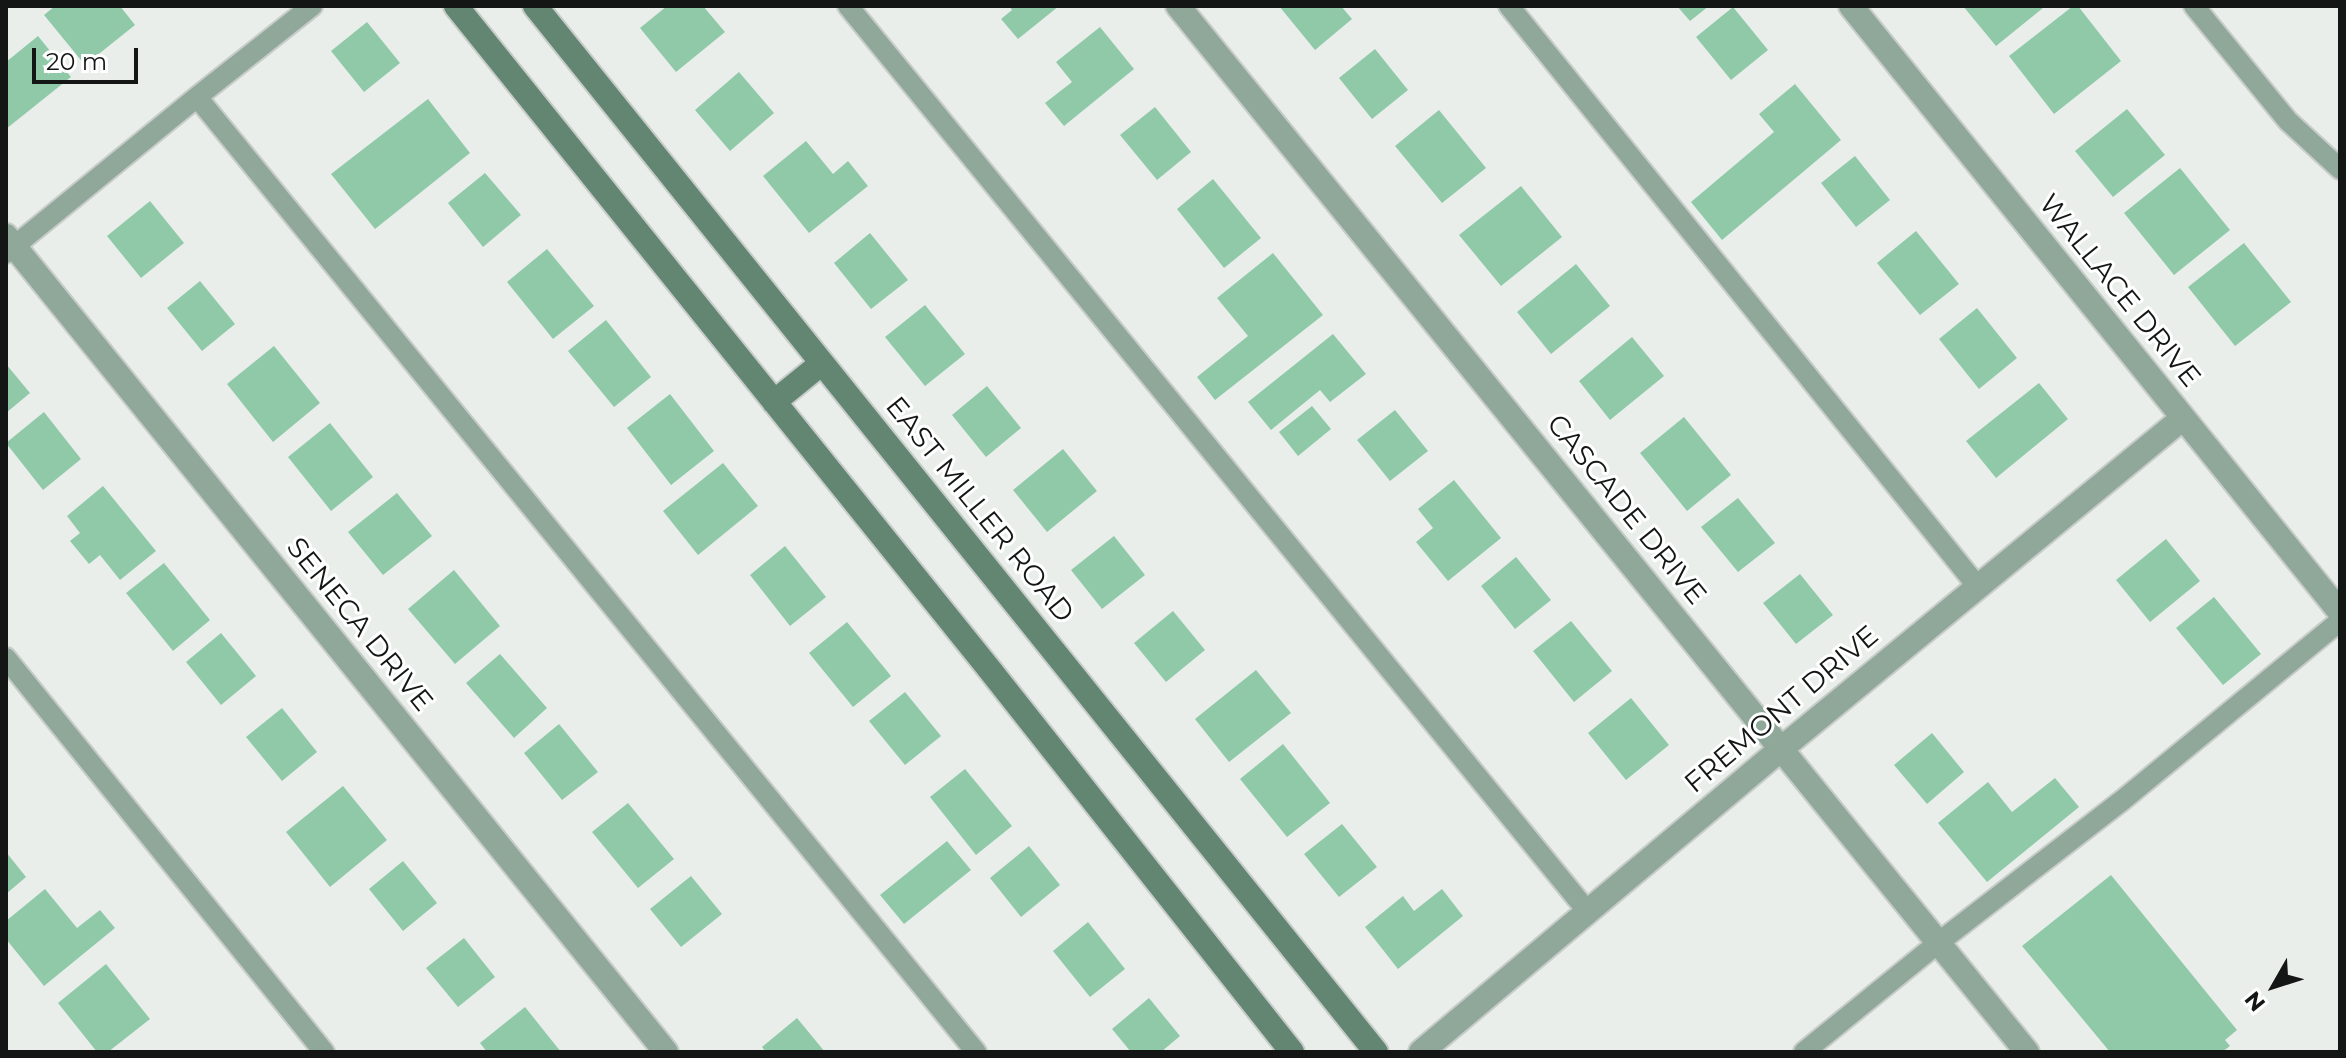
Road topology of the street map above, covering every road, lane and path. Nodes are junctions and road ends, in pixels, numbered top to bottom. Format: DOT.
graph roads {
  1 [pos="312,6"];
  2 [pos="456,6"];
  3 [pos="535,6"];
  4 [pos="848,6"];
  5 [pos="1178,6"];
  6 [pos="1509,6"];
  7 [pos="1851,6"];
  8 [pos="2194,6"];
  9 [pos="197,97"];
  10 [pos="2340,169"];
  11 [pos="9,245"];
  12 [pos="822,363"];
  13 [pos="774,402"];
  14 [pos="2183,418"];
  15 [pos="1978,587"];
  16 [pos="2340,612"];
  17 [pos="2340,621"];
  18 [pos="6,658"];
  19 [pos="1781,749"];
  20 [pos="1588,912"];
  21 [pos="1938,943"];
  22 [pos="324,1052"];
  23 [pos="666,1052"];
  24 [pos="976,1052"];
  25 [pos="1292,1052"];
  26 [pos="1376,1052"];
  27 [pos="1421,1052"];
  28 [pos="1804,1052"];
  29 [pos="2027,1052"];
  1 -- 9 [label="lane"];
  2 -- 13 [label="main road"];
  3 -- 12 [label="main road, EAST MILLER ROAD"];
  4 -- 20 [label="lane"];
  5 -- 19 [label="street, CASCADE DRIVE"];
  6 -- 15 [label="lane"];
  7 -- 14 [label="street, WALLACE DRIVE"];
  8 -- 10 [label="lane"];
  9 -- 11 [label="lane"];
  9 -- 24 [label="lane"];
  11 -- 23 [label="street, SENECA DRIVE"];
  12 -- 13 [label="main road"];
  12 -- 26 [label="main road, EAST MILLER ROAD"];
  13 -- 25 [label="main road"];
  14 -- 15 [label="street, FREMONT DRIVE"];
  14 -- 16 [label="street, WALLACE DRIVE"];
  15 -- 19 [label="street, FREMONT DRIVE"];
  17 -- 21 [label="lane"];
  18 -- 22 [label="lane"];
  19 -- 20 [label="street, FREMONT DRIVE"];
  19 -- 21 [label="street, CASCADE DRIVE"];
  20 -- 27 [label="street, FREMONT DRIVE"];
  21 -- 28 [label="lane"];
  21 -- 29 [label="street, CASCADE DRIVE"];
}
